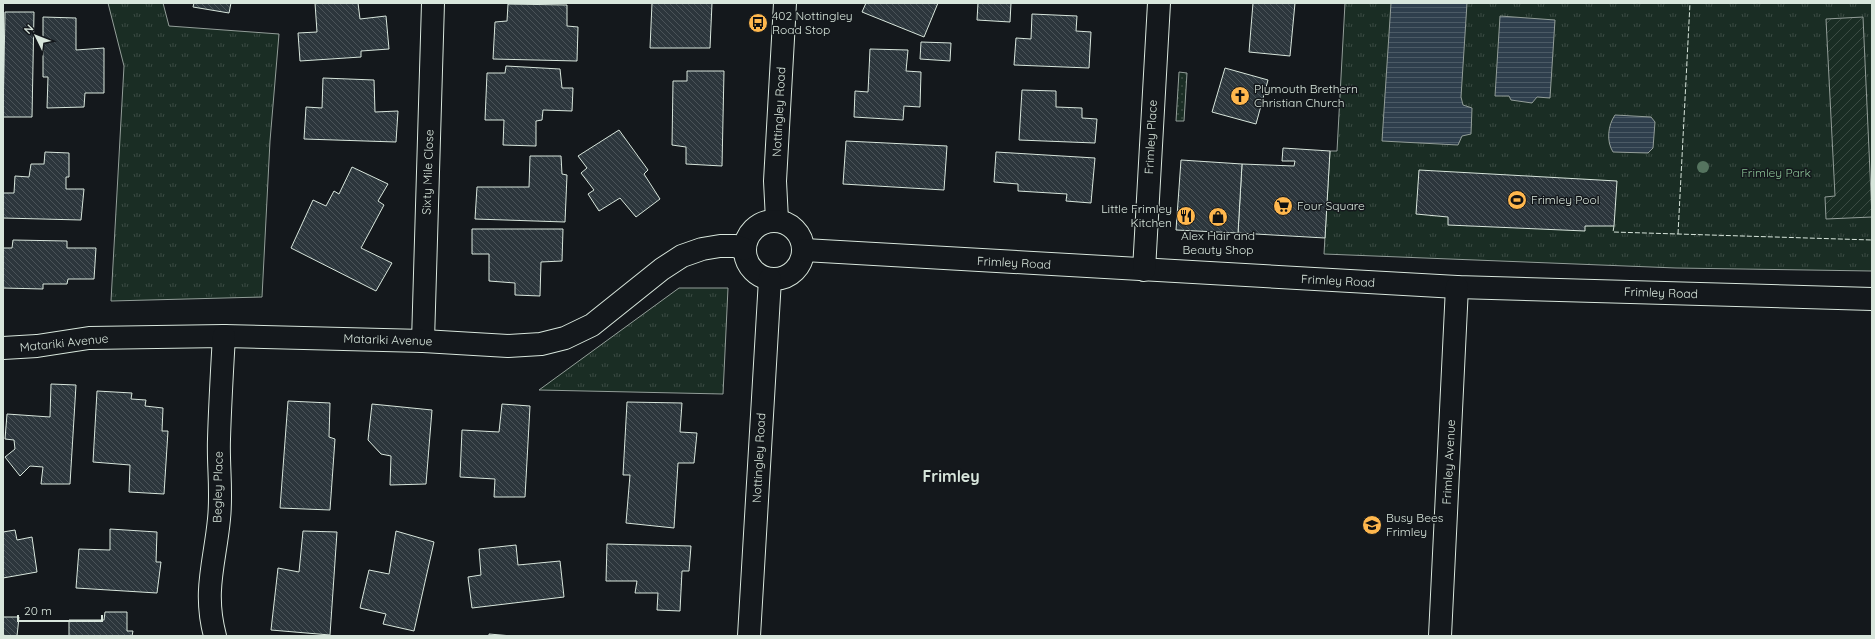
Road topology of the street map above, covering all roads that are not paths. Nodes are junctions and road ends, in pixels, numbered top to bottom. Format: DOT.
graph roads {
  1 [pos="433,3"];
  2 [pos="785,3"];
  3 [pos="1159,3"];
  4 [pos="777,220"];
  5 [pos="744,249"];
  6 [pos="804,250"];
  7 [pos="1144,270"];
  8 [pos="770,279"];
  9 [pos="1457,287"];
  10 [pos="1872,299"];
  11 [pos="224,336"];
  12 [pos="423,341"];
  13 [pos="3,348"];
  14 [pos="215,636"];
  15 [pos="749,636"];
  16 [pos="1440,636"];
  1 -- 12 [label="street, Sixty Mile Close"];
  2 -- 4 [label="street, Nottingley Road"];
  3 -- 7 [label="street, Frimley Place"];
  4 -- 5 [label="street"];
  4 -- 6 [label="street"];
  5 -- 8 [label="street"];
  5 -- 12 [label="street, Matariki Avenue"];
  6 -- 7 [label="street, Frimley Road"];
  6 -- 8 [label="street"];
  7 -- 9 [label="street, Frimley Road"];
  8 -- 15 [label="street, Nottingley Road"];
  9 -- 10 [label="street, Frimley Road"];
  9 -- 16 [label="street, Frimley Avenue"];
  11 -- 12 [label="street, Matariki Avenue"];
  11 -- 13 [label="street, Matariki Avenue"];
  11 -- 14 [label="street, Begley Place"];
}
